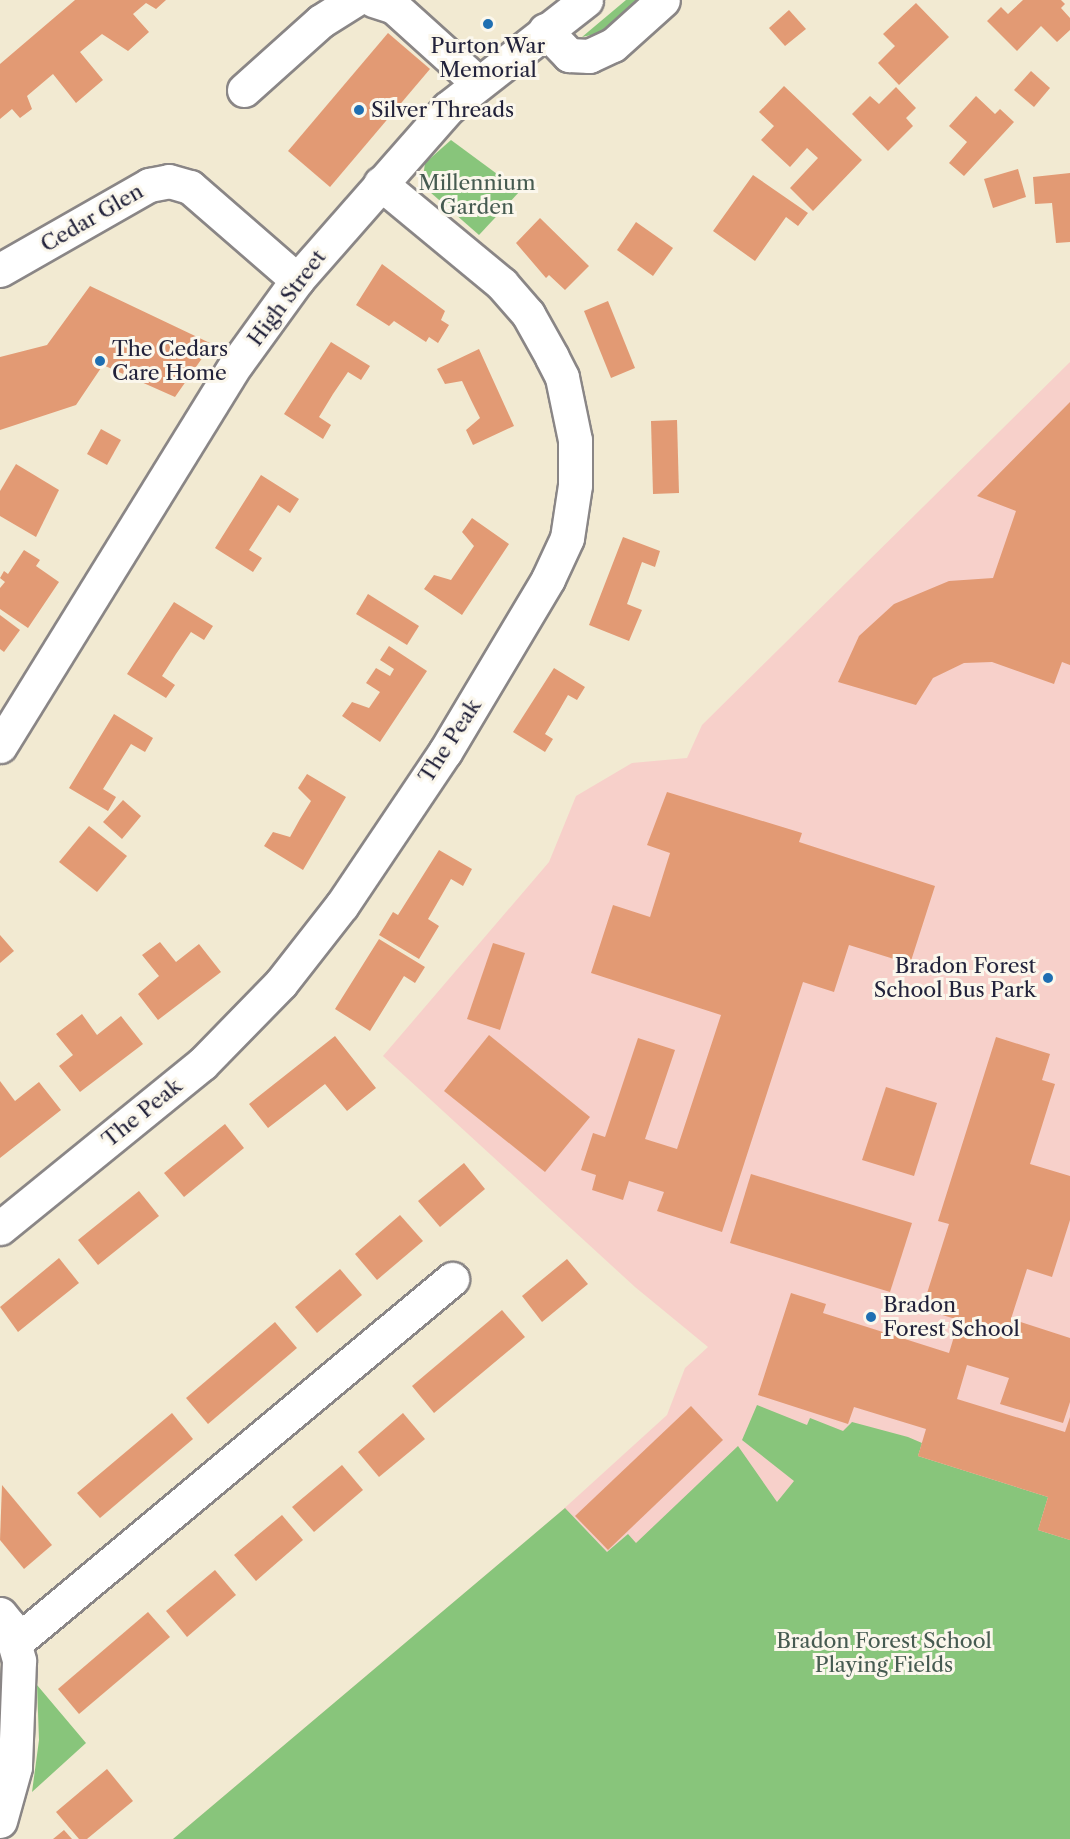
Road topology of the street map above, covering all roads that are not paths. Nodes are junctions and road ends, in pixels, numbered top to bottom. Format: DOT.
graph roads {
  1 [pos="354,0"];
  2 [pos="373,0"];
  3 [pos="586,0"];
  4 [pos="663,0"];
  5 [pos="545,30"];
  6 [pos="477,82"];
  7 [pos="244,90"];
  8 [pos="380,183"];
  9 [pos="0,270"];
  10 [pos="297,280"];
  11 [pos="0,746"];
  12 [pos="0,1228"];
  13 [pos="452,1279"];
  14 [pos="0,1614"];
  15 [pos="15,1644"];
  16 [pos="0,1821"];
  1 -- 7 [label="street"];
  2 -- 6 [label="street"];
  3 -- 5 [label="street, High Street"];
  4 -- 5 [label="street"];
  5 -- 6 [label="street, High Street"];
  6 -- 8 [label="street, High Street"];
  8 -- 10 [label="street, High Street"];
  8 -- 12 [label="street, The Peak"];
  9 -- 10 [label="street, Cedar Glen"];
  10 -- 11 [label="street, High Street"];
  13 -- 15 [label="street"];
  14 -- 15 [label="street"];
  15 -- 16 [label="street"];
}
